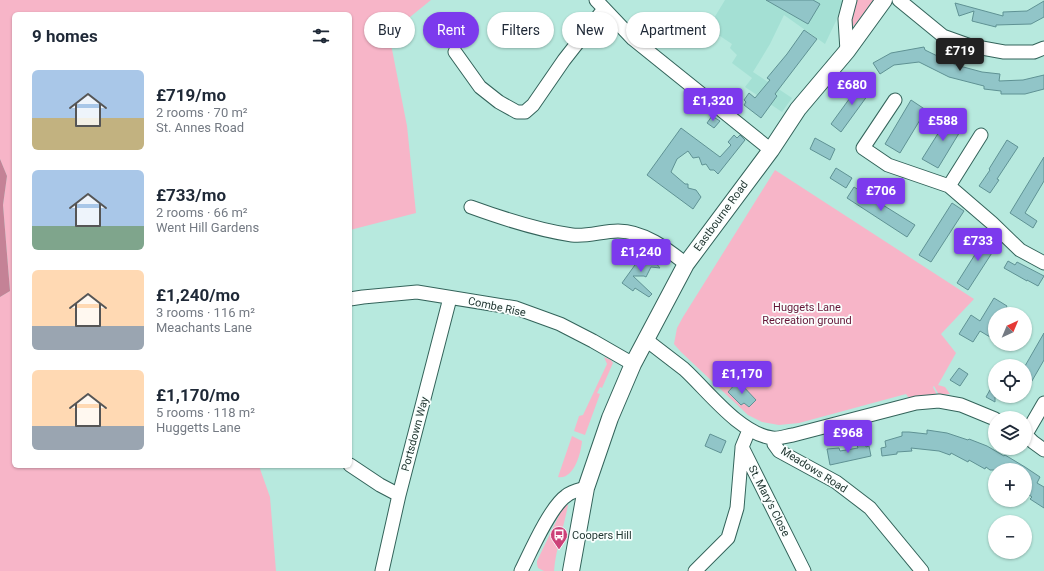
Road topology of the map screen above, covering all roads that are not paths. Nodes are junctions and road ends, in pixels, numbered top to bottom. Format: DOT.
graph roads {
  1 [pos="850,0"];
  2 [pos="884,0"];
  3 [pos="899,0"];
  4 [pos="600,4"];
  5 [pos="1044,48"];
  6 [pos="847,50"];
  7 [pos="455,52"];
  8 [pos="895,100"];
  9 [pos="981,135"];
  10 [pos="770,150"];
  11 [pos="949,186"];
  12 [pos="471,207"];
  13 [pos="1044,263"];
  14 [pos="686,264"];
  15 [pos="450,298"];
  16 [pos="352,299"];
  17 [pos="645,339"];
  18 [pos="632,364"];
  19 [pos="1044,403"];
  20 [pos="988,416"];
  21 [pos="1032,423"];
  22 [pos="749,430"];
  23 [pos="773,438"];
  24 [pos="1032,441"];
  25 [pos="742,446"];
  26 [pos="1044,450"];
  27 [pos="352,466"];
  28 [pos="586,488"];
  29 [pos="399,495"];
  30 [pos="382,571"];
  31 [pos="521,571"];
  32 [pos="571,571"];
  33 [pos="695,571"];
  34 [pos="804,571"];
  35 [pos="922,571"];
  1 -- 6 [label="street"];
  2 -- 6 [label="main road, Eastbourne Road"];
  3 -- 5 [label="street"];
  4 -- 7 [label="street"];
  4 -- 10 [label="street"];
  6 -- 10 [label="main road, Eastbourne Road"];
  8 -- 11 [label="street"];
  9 -- 11 [label="street"];
  10 -- 14 [label="main road, Eastbourne Road"];
  11 -- 13 [label="street"];
  12 -- 14 [label="street"];
  14 -- 17 [label="main road, Eastbourne Road"];
  15 -- 16 [label="street, Combe Rise"];
  15 -- 18 [label="street, Combe Rise"];
  15 -- 29 [label="street, Portsdown Way"];
  17 -- 18 [label="main road, Eastbourne Road"];
  17 -- 22 [label="street"];
  18 -- 28 [label="main road, Eastbourne Road"];
  19 -- 21 [label="street"];
  20 -- 23 [label="street"];
  22 -- 23 [label="street"];
  22 -- 25 [label="street"];
  23 -- 35 [label="street, Meadows Road"];
  24 -- 26 [label="street"];
  25 -- 33 [label="street"];
  25 -- 34 [label="street, St. Mary's Close"];
  27 -- 29 [label="street"];
  28 -- 31 [label="street"];
  28 -- 32 [label="main road, Eastbourne Road"];
  29 -- 30 [label="street, Portsdown Way"];
}
